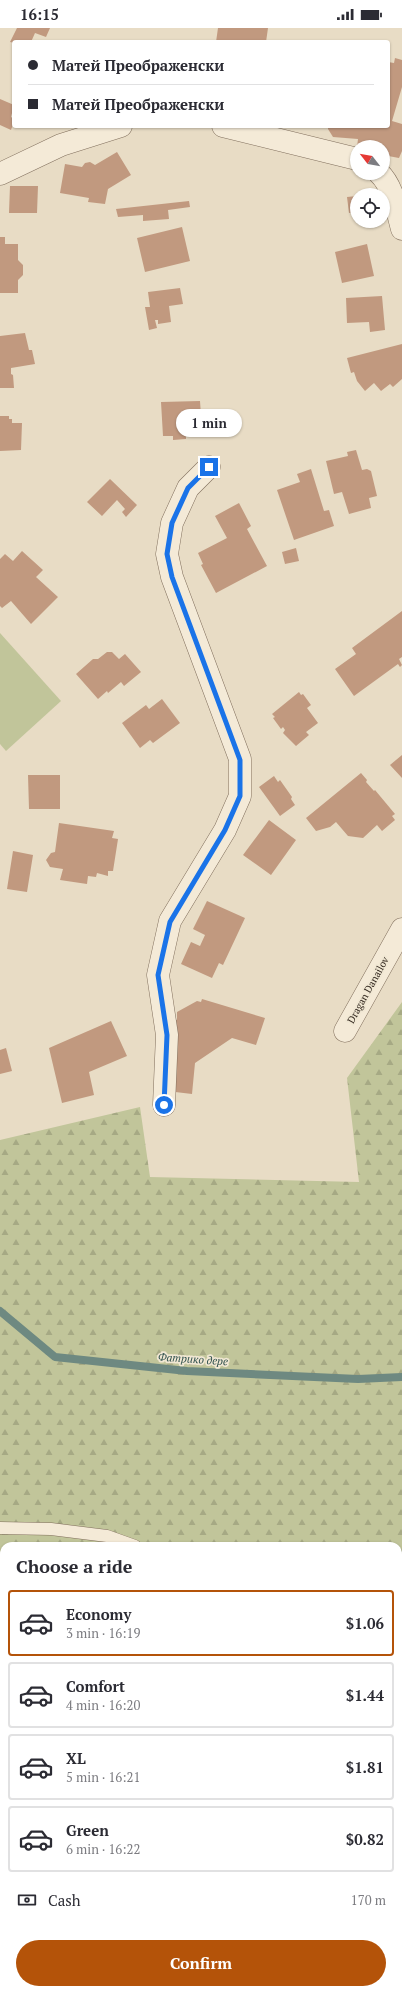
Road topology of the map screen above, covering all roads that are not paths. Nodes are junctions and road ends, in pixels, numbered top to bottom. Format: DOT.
graph roads {
  1 [pos="115,128"];
  2 [pos="231,128"];
  3 [pos="350,157"];
  4 [pos="0,174"];
  5 [pos="385,180"];
  6 [pos="402,229"];
  7 [pos="209,467"];
  8 [pos="402,929"];
  9 [pos="345,1031"];
  10 [pos="164,1105"];
  11 [pos="0,1528"];
  12 [pos="124,1542"];
  1 -- 4 [label="street"];
  2 -- 3 [label="street"];
  5 -- 6 [label="street"];
  7 -- 10 [label="street"];
  8 -- 9 [label="street, Dragan Danailov"];
  11 -- 12 [label="lane"];
}
